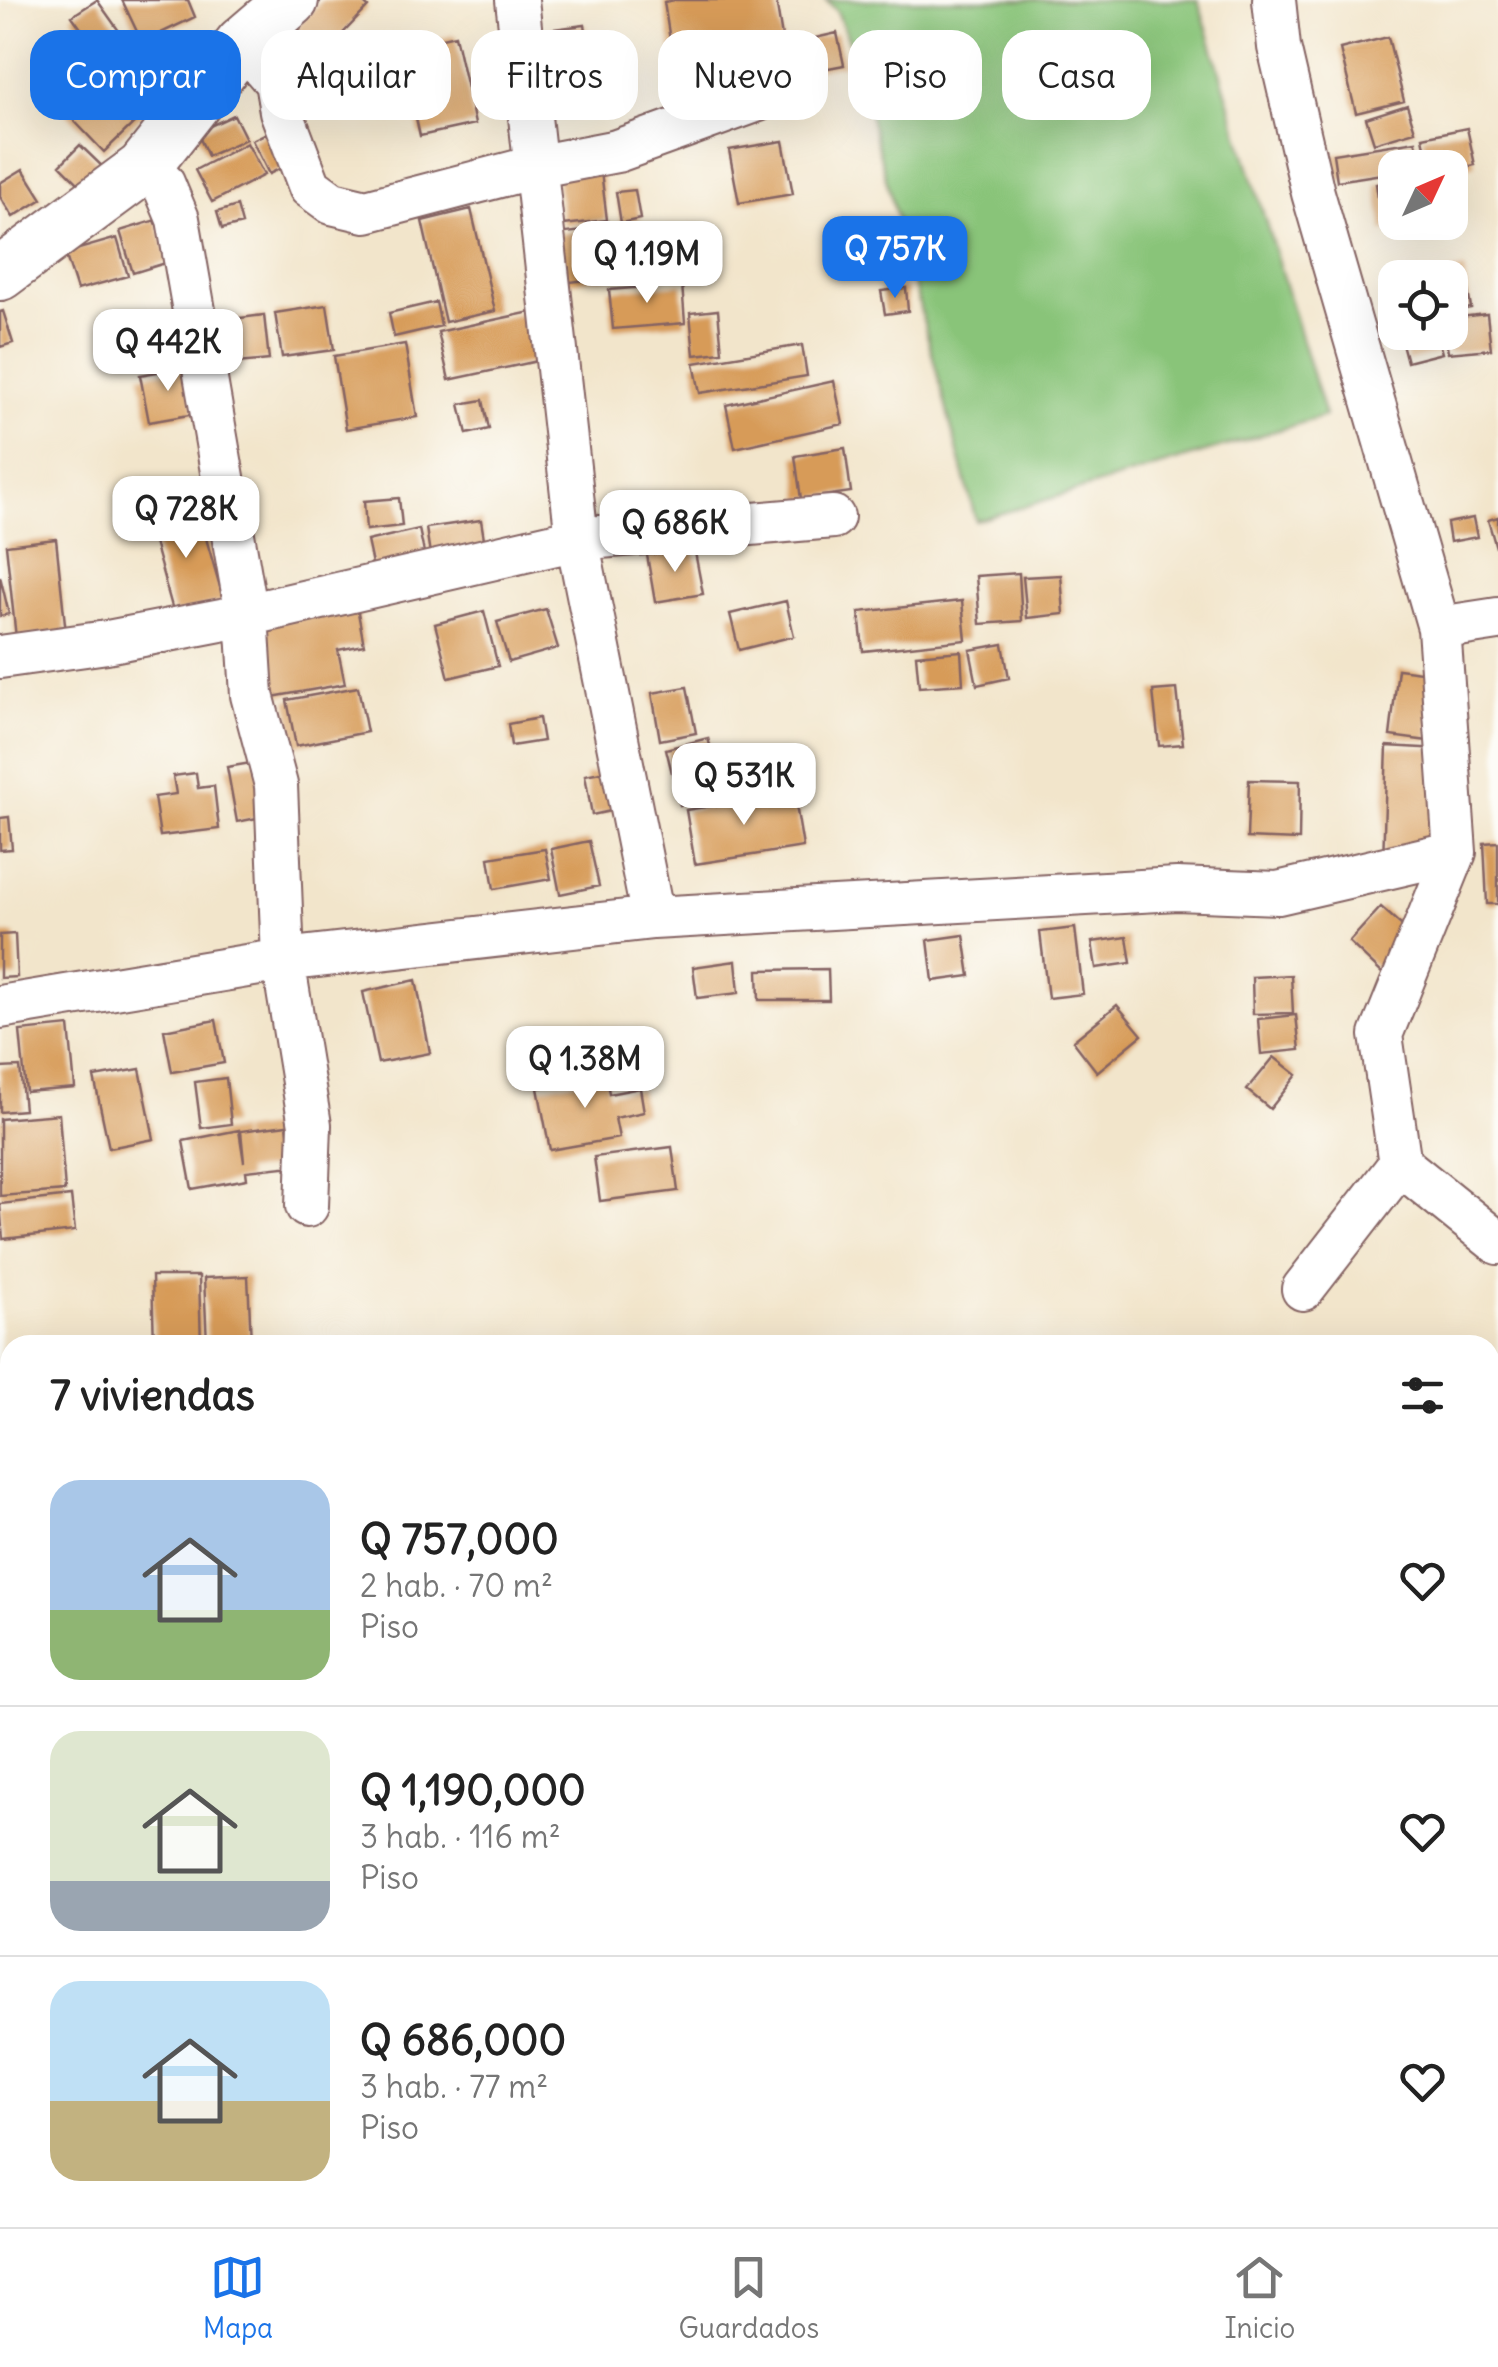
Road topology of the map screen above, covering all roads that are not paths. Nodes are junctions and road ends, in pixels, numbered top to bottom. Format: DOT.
graph roads {
  1 [pos="292,0"];
  2 [pos="517,0"];
  3 [pos="1274,0"];
  4 [pos="242,43"];
  5 [pos="703,120"];
  6 [pos="534,167"];
  7 [pos="144,168"];
  8 [pos="0,274"];
  9 [pos="832,517"];
  10 [pos="578,540"];
  11 [pos="247,614"];
  12 [pos="1498,619"];
  13 [pos="1439,628"];
  14 [pos="0,657"];
  15 [pos="1455,852"];
  16 [pos="652,918"];
  17 [pos="283,960"];
  18 [pos="0,1007"];
  19 [pos="1400,1164"];
  20 [pos="308,1206"];
  21 [pos="1498,1242"];
  22 [pos="1303,1289"];
  1 -- 4 [label="street"];
  2 -- 6 [label="street"];
  3 -- 13 [label="street"];
  4 -- 6 [label="street"];
  4 -- 7 [label="street"];
  5 -- 6 [label="street"];
  6 -- 10 [label="street"];
  7 -- 8 [label="street"];
  7 -- 11 [label="street"];
  9 -- 10 [label="street"];
  10 -- 11 [label="street"];
  10 -- 16 [label="street"];
  11 -- 14 [label="street"];
  11 -- 17 [label="street"];
  12 -- 13 [label="street"];
  13 -- 15 [label="street"];
  15 -- 16 [label="street"];
  15 -- 19 [label="street"];
  16 -- 17 [label="street"];
  17 -- 18 [label="street"];
  17 -- 20 [label="street"];
  19 -- 21 [label="street"];
  19 -- 22 [label="street"];
}
